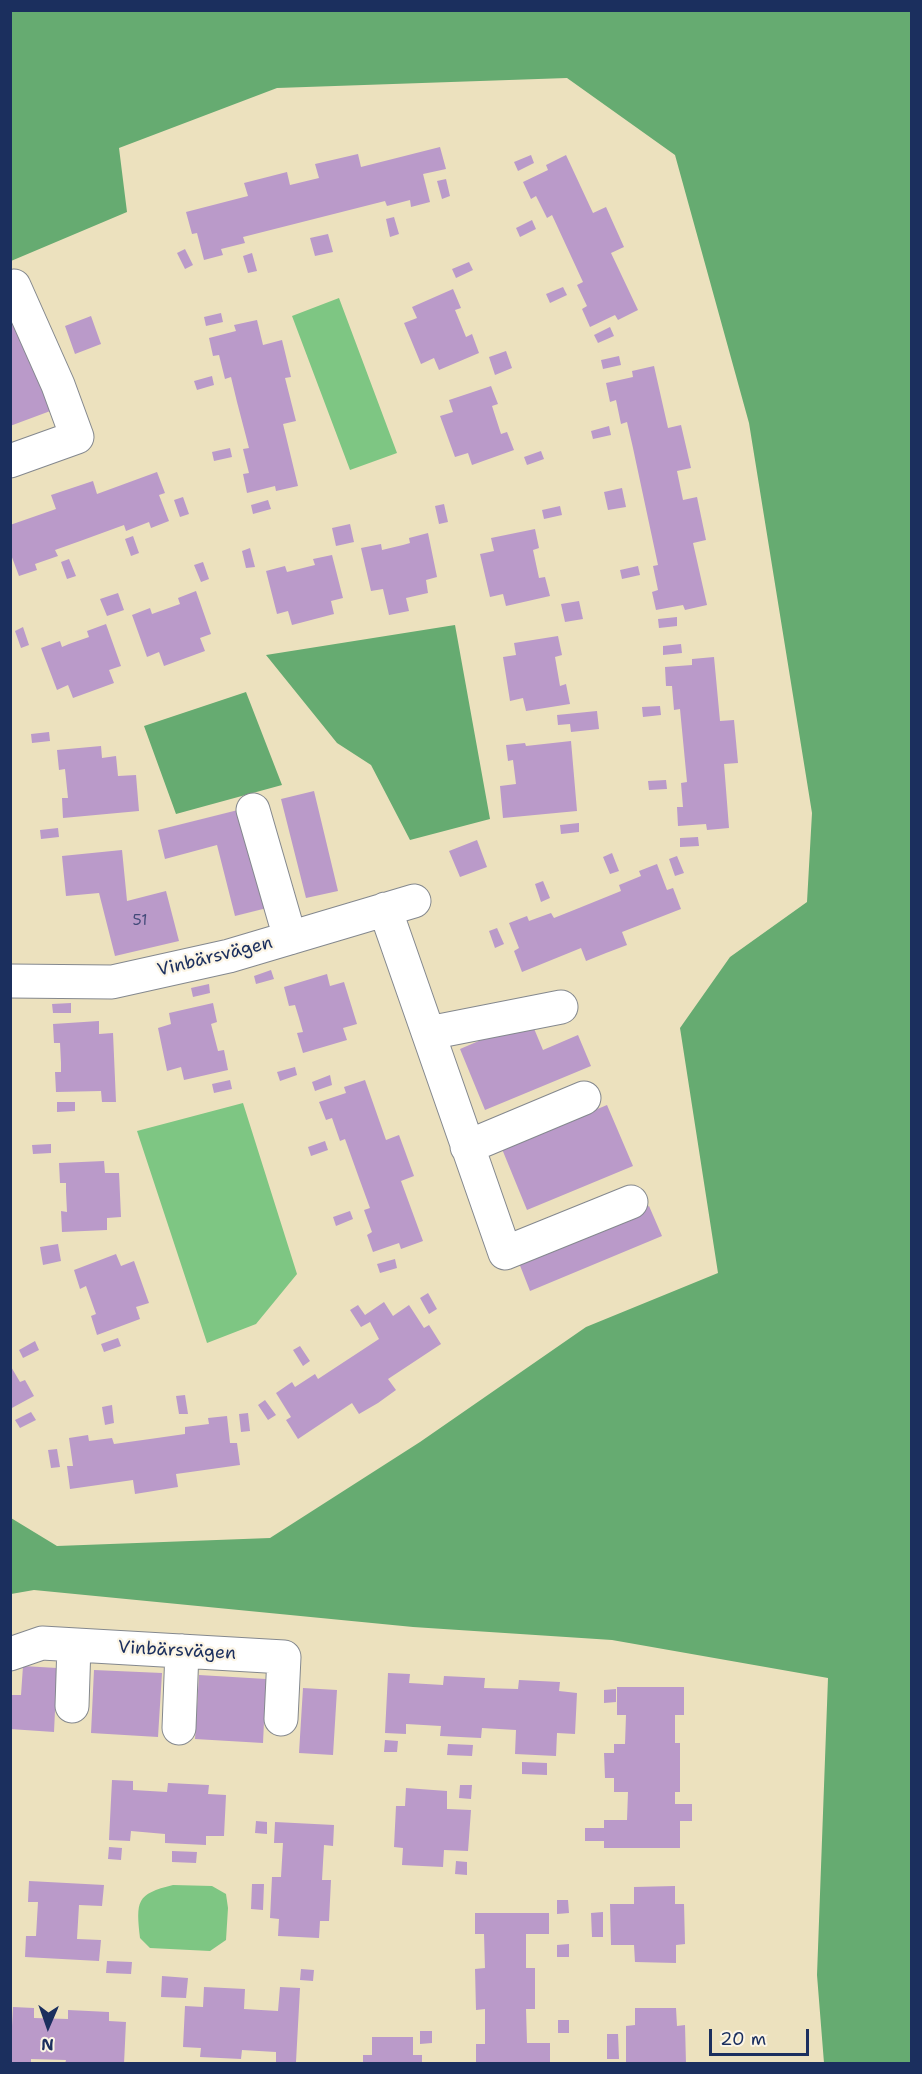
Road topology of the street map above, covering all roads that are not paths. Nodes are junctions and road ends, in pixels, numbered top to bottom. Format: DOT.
graph roads {
  1 [pos="14,286"];
  2 [pos="10,460"];
  3 [pos="253,810"];
  4 [pos="290,938"];
  5 [pos="10,981"];
  6 [pos="561,1007"];
  7 [pos="429,1033"];
  8 [pos="584,1098"];
  9 [pos="467,1146"];
  10 [pos="631,1202"];
  11 [pos="74,1645"];
  12 [pos="182,1651"];
  13 [pos="10,1654"];
  14 [pos="72,1706"];
  15 [pos="281,1719"];
  16 [pos="179,1728"];
  1 -- 2 [label="lane"];
  3 -- 4 [label="lane"];
  4 -- 5 [label="lane, Vinbärsvägen"];
  4 -- 7 [label="lane, Vinbärsvägen"];
  6 -- 7 [label="lane"];
  7 -- 9 [label="lane"];
  8 -- 9 [label="lane"];
  9 -- 10 [label="lane"];
  11 -- 12 [label="lane, Vinbärsvägen"];
  11 -- 13 [label="lane, Vinbärsvägen"];
  11 -- 14 [label="lane"];
  12 -- 15 [label="lane, Vinbärsvägen"];
  12 -- 16 [label="lane"];
}
